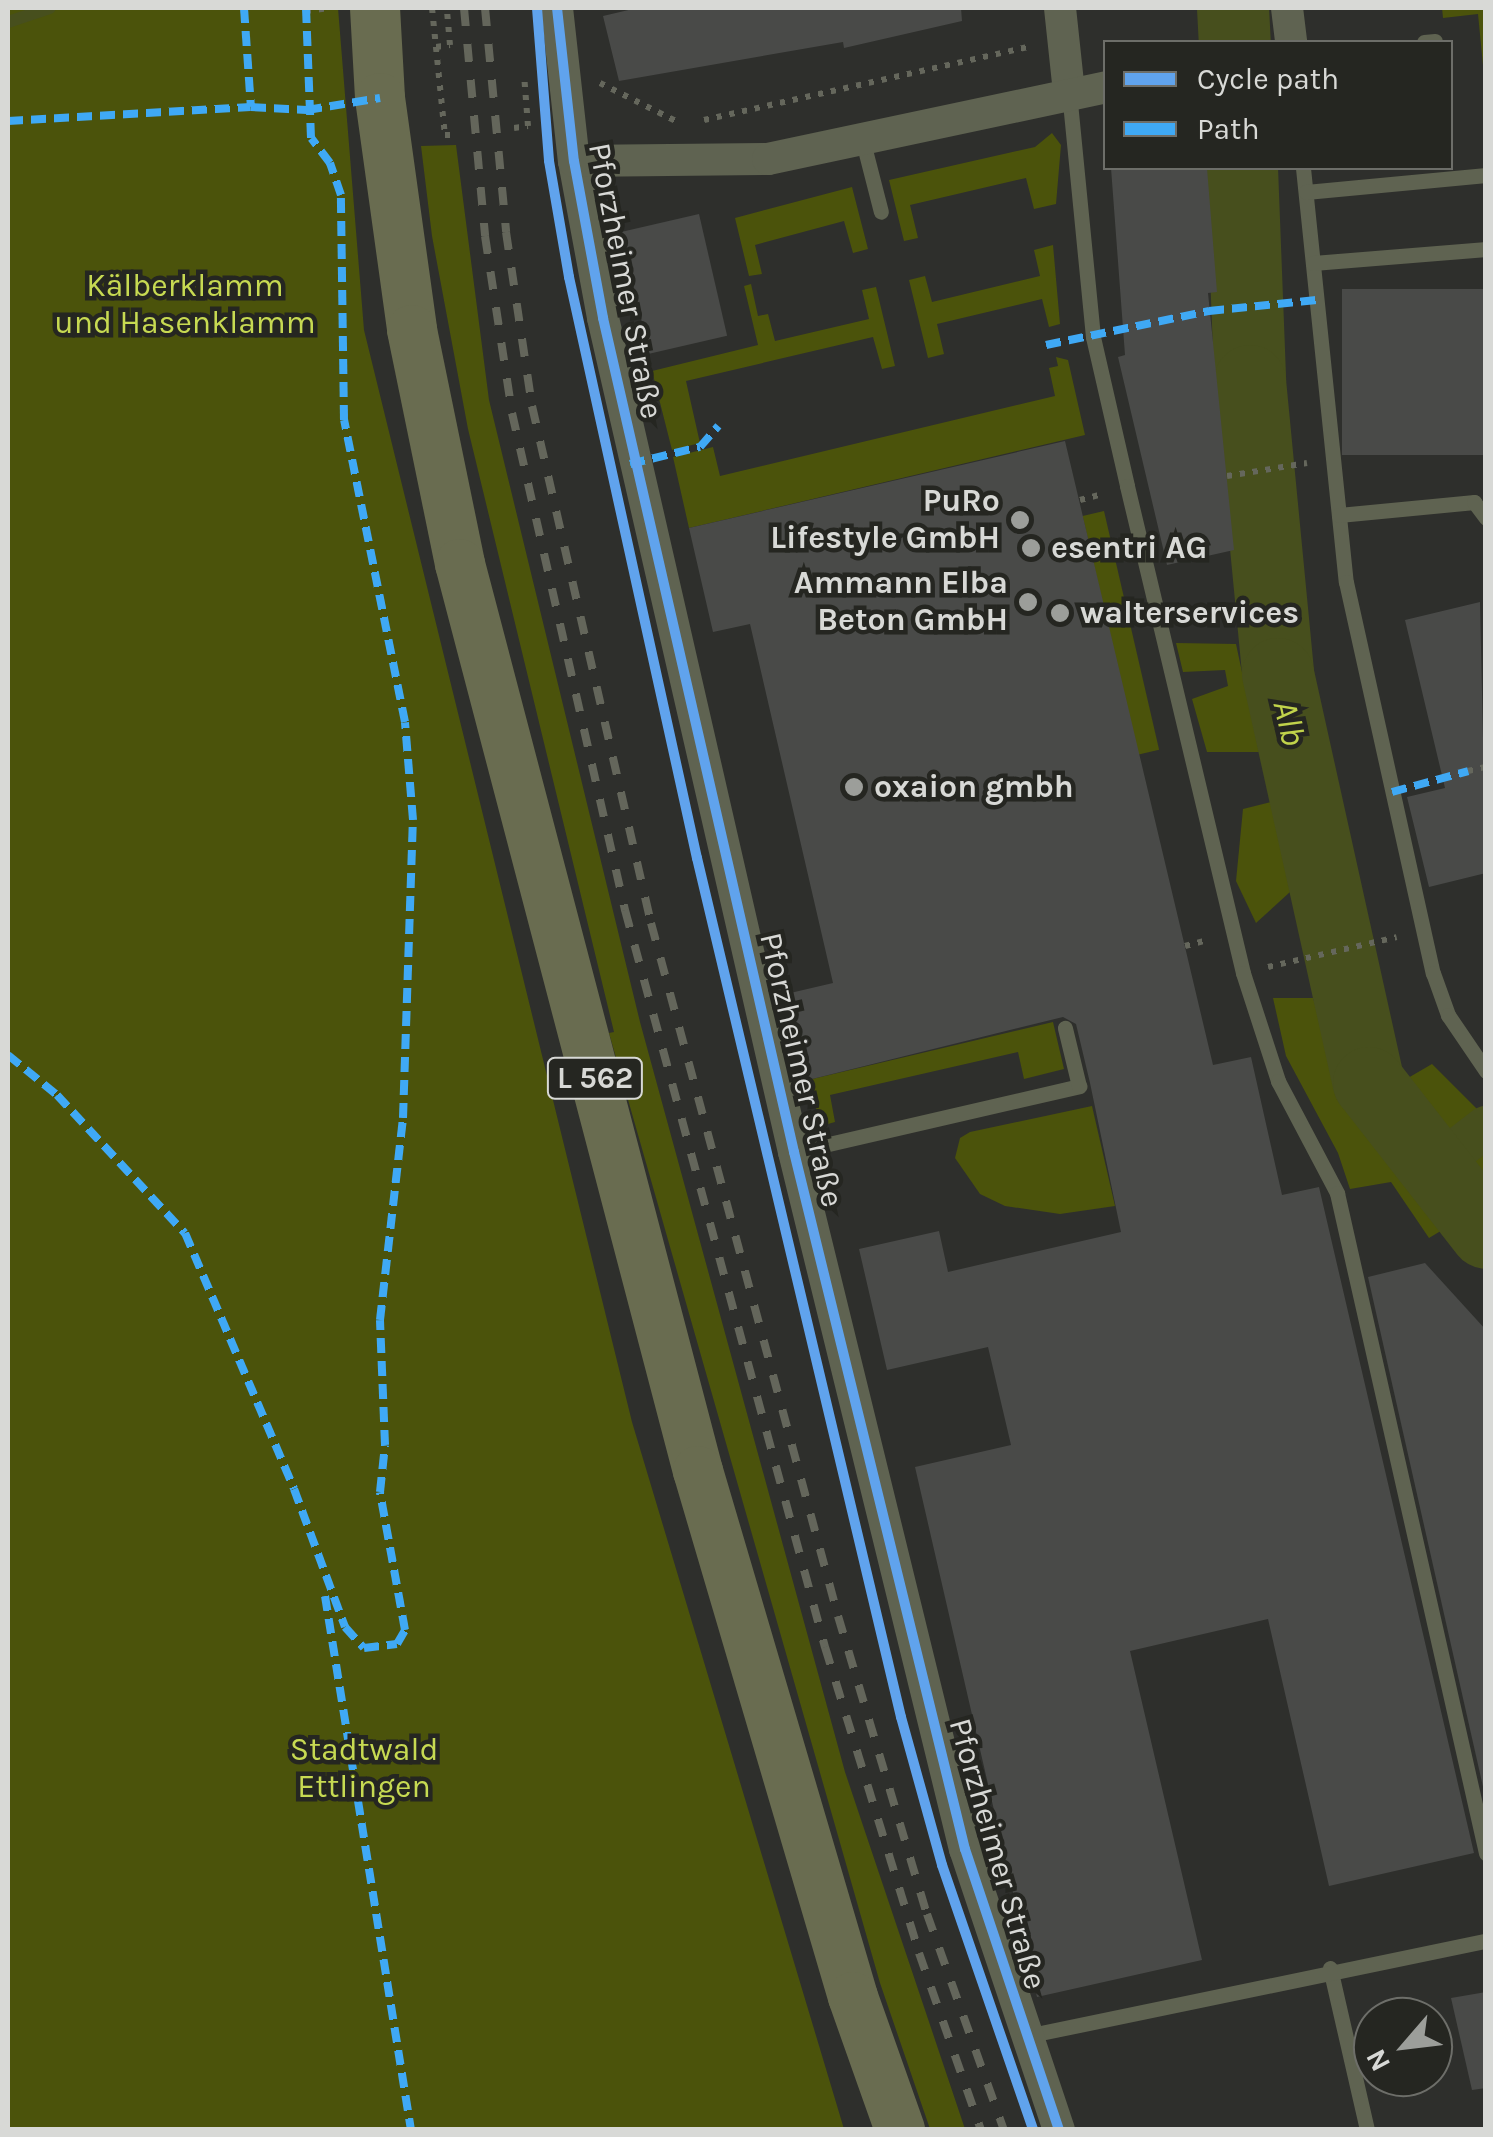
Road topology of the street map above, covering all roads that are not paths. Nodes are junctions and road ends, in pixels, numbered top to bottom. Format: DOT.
graph roads {
  1 [pos="376,8"];
  2 [pos="556,8"];
  3 [pos="1286,8"];
  4 [pos="1061,23"];
  5 [pos="1290,40"];
  6 [pos="1103,87"];
  7 [pos="1069,92"];
  8 [pos="862,138"];
  9 [pos="574,161"];
  10 [pos="1304,170"];
  11 [pos="1486,176"];
  12 [pos="1306,192"];
  13 [pos="881,212"];
  14 [pos="1486,250"];
  15 [pos="1313,263"];
  16 [pos="1339,515"];
  17 [pos="1486,518"];
  18 [pos="1065,1028"];
  19 [pos="1486,1070"];
  20 [pos="794,1152"];
  21 [pos="1486,1853"];
  22 [pos="1486,1940"];
  23 [pos="1330,1968"];
  24 [pos="1026,2036"];
  25 [pos="900,2130"];
  26 [pos="1059,2130"];
  27 [pos="1367,2130"];
  1 -- 25 [label="main road, L 562"];
  2 -- 9 [label="street, Pforzheimer Straße"];
  3 -- 5 [label="street"];
  4 -- 7 [label="street"];
  6 -- 7 [label="street, Pforzheimer Straße"];
  7 -- 8 [label="street, Pforzheimer Straße"];
  7 -- 21 [label="lane"];
  8 -- 9 [label="street, Pforzheimer Straße"];
  8 -- 13 [label="lane"];
  9 -- 20 [label="street, Pforzheimer Straße"];
  10 -- 12 [label="lane"];
  11 -- 12 [label="lane"];
  12 -- 15 [label="lane"];
  14 -- 15 [label="lane"];
  15 -- 16 [label="lane"];
  16 -- 17 [label="lane"];
  16 -- 19 [label="lane"];
  18 -- 20 [label="lane"];
  20 -- 24 [label="street, Pforzheimer Straße"];
  22 -- 23 [label="lane, Pforzheimer Straße"];
  23 -- 24 [label="lane, Pforzheimer Straße"];
  23 -- 27 [label="lane"];
  24 -- 26 [label="street, Pforzheimer Straße"];
}
